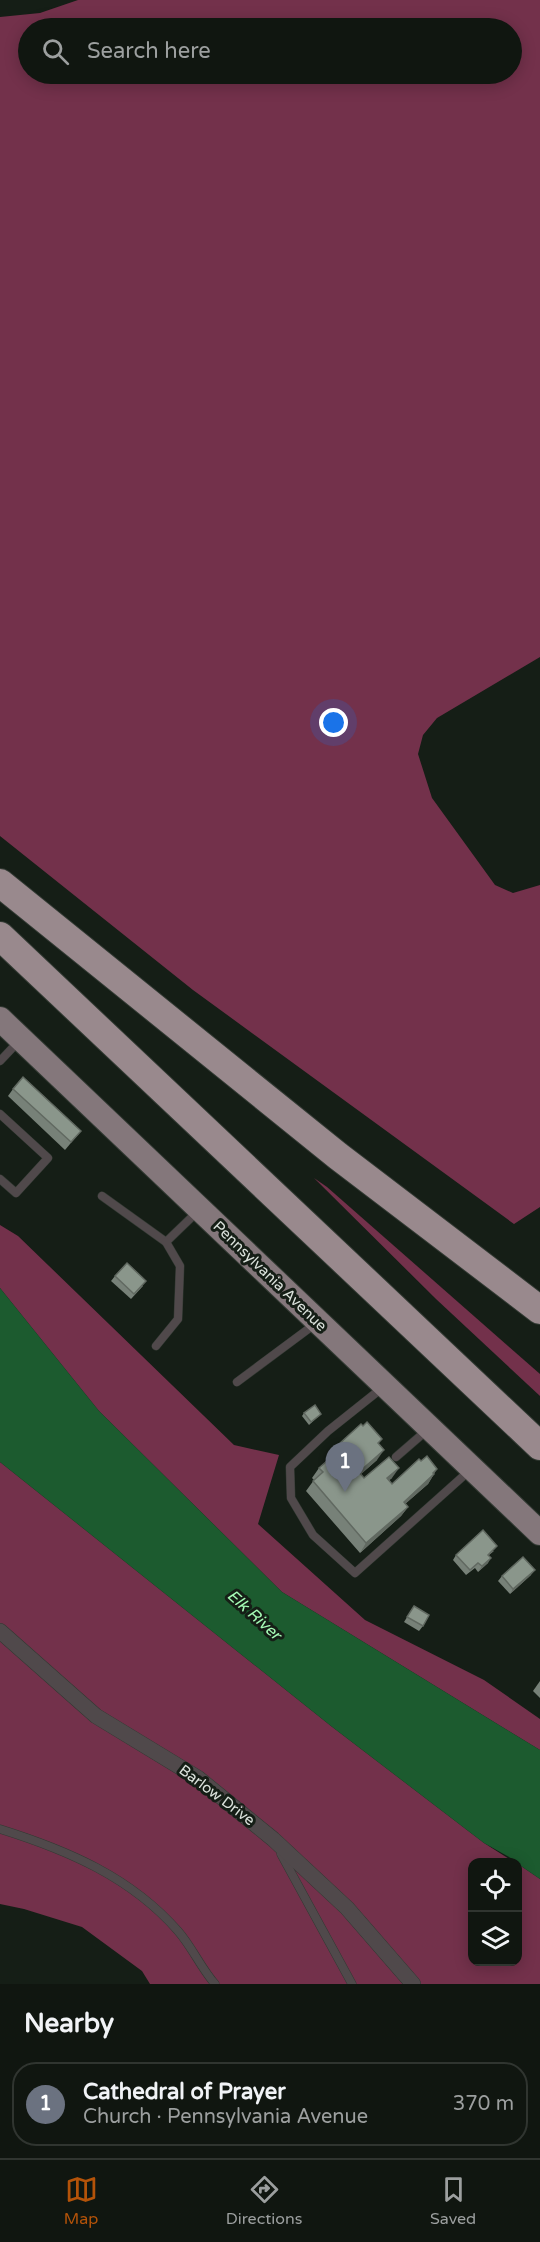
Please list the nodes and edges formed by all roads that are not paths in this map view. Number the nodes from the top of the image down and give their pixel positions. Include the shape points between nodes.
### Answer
1 (0, 883) edge
2 (0, 936) edge
3 (0, 1019) edge
4 (21, 1038) junction
5 (0, 1061) edge
6 (0, 1114) edge
7 (0, 1179) edge
8 (102, 1196) dead end
9 (200, 1209) junction
10 (166, 1242) junction
11 (539, 1309) edge
12 (318, 1321) junction
13 (156, 1346) dead end
14 (237, 1382) dead end
15 (385, 1385) junction
16 (430, 1428) junction
17 (540, 1446) edge
18 (396, 1457) dead end
19 (472, 1468) junction
20 (540, 1533) edge
21 (0, 1631) edge
22 (0, 1829) edge
23 (273, 1839) junction
24 (215, 1984) edge
25 (352, 1984) edge
26 (413, 1984) edge

1 - 11 highway via 329,1149
2 - 17 highway
3 - 4 main road, Pennsylvania Avenue
4 - 5 lane
4 - 9 main road, Pennsylvania Avenue
6 - 7 lane via 48,1158 16,1193
8 - 10 lane
9 - 10 lane
9 - 12 main road, Pennsylvania Avenue
10 - 13 lane via 180,1266 178,1319
12 - 14 lane
12 - 15 main road, Pennsylvania Avenue
15 - 16 main road, Pennsylvania Avenue
15 - 19 lane via 290,1467 291,1498 313,1535 340,1561 355,1573
16 - 18 lane
16 - 19 main road, Pennsylvania Avenue
19 - 20 main road, Pennsylvania Avenue
21 - 23 street, Barlow Drive via 96,1716 198,1778
22 - 24 lane via 90,1863 148,1900 179,1933
23 - 25 lane
23 - 26 street, Barlow Drive via 347,1908

